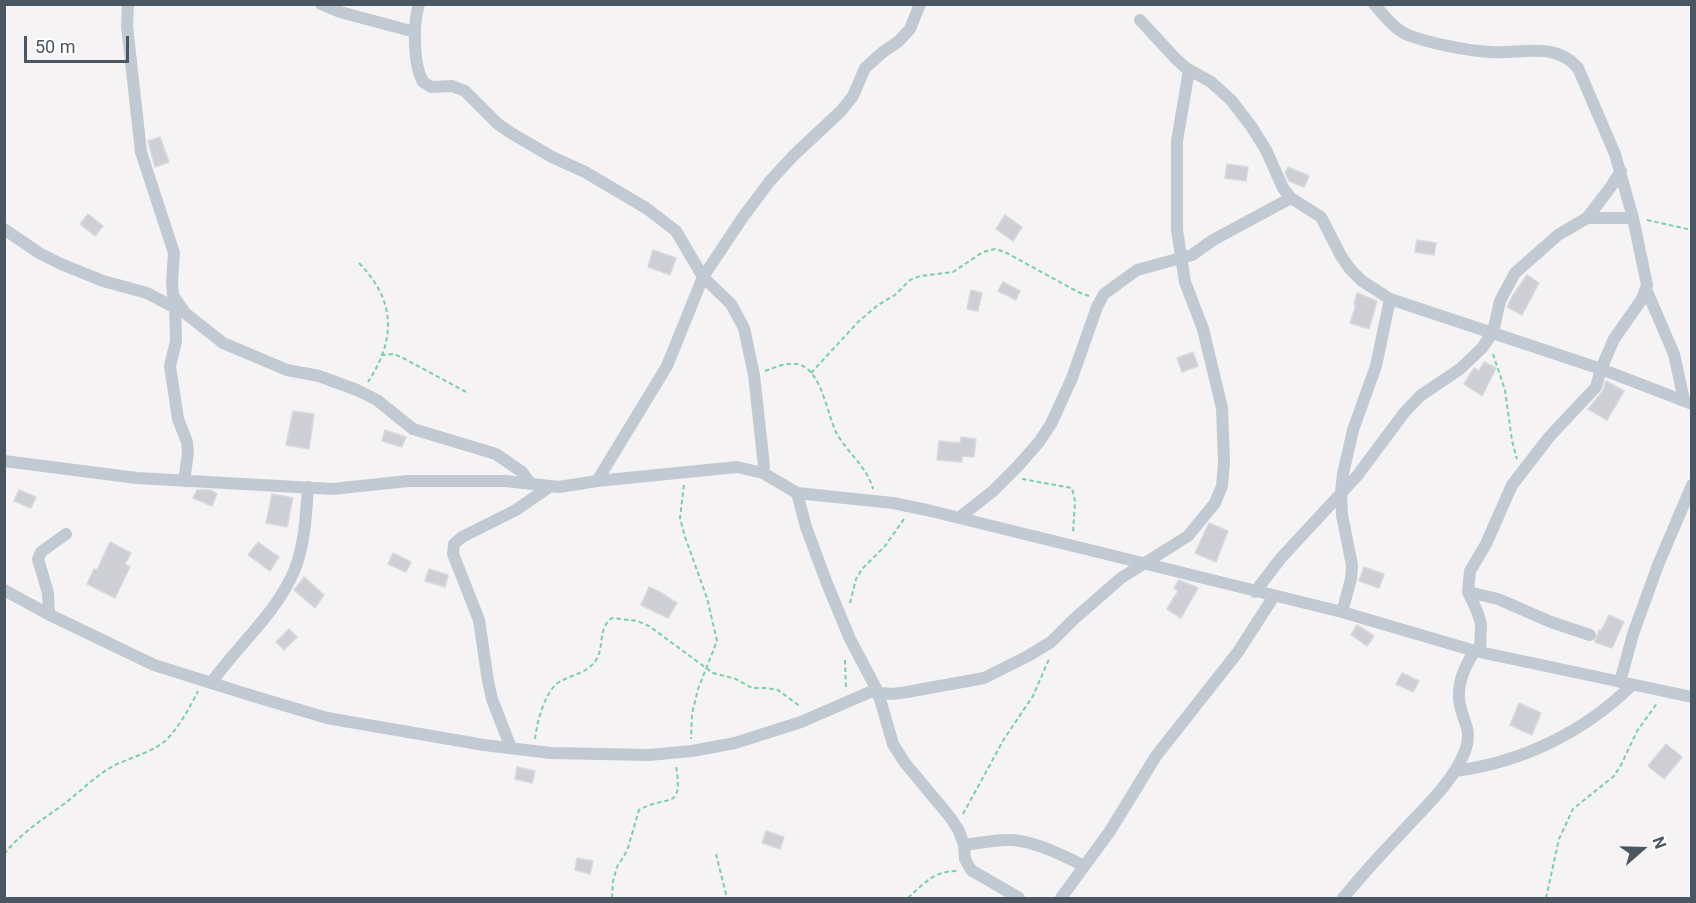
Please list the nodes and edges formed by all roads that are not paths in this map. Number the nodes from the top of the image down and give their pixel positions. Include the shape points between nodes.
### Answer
1 (128, 4) edge
2 (321, 4) edge
3 (419, 4) edge
4 (920, 4) edge
5 (1374, 4) edge
6 (1140, 20) dead end
7 (415, 33) junction
8 (1189, 70) junction
9 (1621, 171) junction
10 (1291, 198) junction
11 (1587, 218) junction
12 (1633, 218) junction
13 (4, 230) edge
14 (1180, 259) junction
15 (703, 277) junction
16 (1646, 289) junction
17 (1390, 299) junction
18 (178, 307) junction
19 (1491, 336) junction
20 (1601, 369) junction
21 (1688, 402) edge
22 (4, 461) edge
23 (763, 473) junction
24 (184, 481) junction
25 (597, 481) junction
26 (531, 484) junction
27 (1692, 485) edge
28 (308, 487) junction
29 (549, 487) junction
30 (1341, 492) junction
31 (797, 493) junction
32 (960, 517) junction
33 (66, 534) dead end
34 (1142, 564) junction
35 (4, 590) edge
36 (1255, 592) junction
37 (1468, 592) junction
38 (1274, 596) junction
39 (1342, 612) junction
40 (48, 614) junction
41 (1590, 635) dead end
42 (1477, 652) junction
43 (207, 682) junction
44 (1626, 683) junction
45 (878, 692) junction
46 (1692, 697) edge
47 (511, 748) junction
48 (1455, 771) junction
49 (964, 845) junction
50 (1084, 866) junction
51 (1019, 898) edge
52 (1061, 898) edge
53 (1343, 898) edge

1 - 18 street via 127,34 141,152 174,253 172,282
2 - 7 street
3 - 7 street
4 - 15 street via 910,28 866,68 841,111 770,181
5 - 9 street via 1391,23 1413,36 1484,51 1555,52 1571,60 1604,125
6 - 8 street
7 - 15 street via 423,82 431,87 452,86 465,91 511,133 660,217 682,239
8 - 10 street via 1211,82 1231,100 1266,150
8 - 14 street via 1177,141
9 - 11 street
9 - 12 street
10 - 14 street
10 - 17 street via 1321,217 1350,269
11 - 12 street
11 - 19 street via 1558,235 1515,273 1500,300
12 - 16 street
13 - 18 street via 71,269
14 - 32 street via 1137,270 1100,300 1060,408 1039,442 1008,476
14 - 34 street via 1222,408 1222,486 1215,502 1188,536
15 - 23 street via 731,304 747,340
15 - 25 street via 667,366
16 - 20 street via 1614,339
16 - 21 street via 1674,354
17 - 19 street
17 - 30 street via 1376,366 1346,457
18 - 24 street via 170,366 178,419 188,442
18 - 26 street via 223,343 287,370 319,376 362,392 413,429 503,458
19 - 20 street
19 - 30 street via 1460,369 1404,412
20 - 21 street
20 - 37 street via 1593,392 1550,436 1512,485 1470,571
22 - 24 street
23 - 25 street via 737,467
23 - 31 street
24 - 28 street
25 - 29 street
26 - 28 street via 505,480 408,481 333,489
26 - 29 street
27 - 44 street via 1633,634
28 - 43 street via 295,568 261,622
29 - 47 street via 453,544 453,554 479,620 492,699
30 - 36 street
30 - 39 street via 1352,565
31 - 32 street via 876,501
31 - 45 street via 826,581
32 - 34 street
33 - 40 street via 41,552 38,559 48,593
34 - 36 street
34 - 45 street via 1121,578 1051,642 992,675 907,692
35 - 40 street
36 - 38 street
37 - 41 street via 1498,599
37 - 42 street via 1481,624
38 - 39 street
38 - 50 street via 1238,652 1156,756
39 - 42 street
40 - 43 street via 154,665
42 - 44 street
42 - 48 street via 1468,661 1460,687 1459,699 1469,739
43 - 47 street via 327,718
44 - 46 street
44 - 48 street via 1614,702 1590,721 1548,744 1480,768
45 - 47 street via 860,695 801,722 735,743 692,751 602,755
45 - 49 street via 893,744 956,827
48 - 53 street
49 - 50 street via 1024,842
49 - 51 street via 964,859 971,870
50 - 52 street

